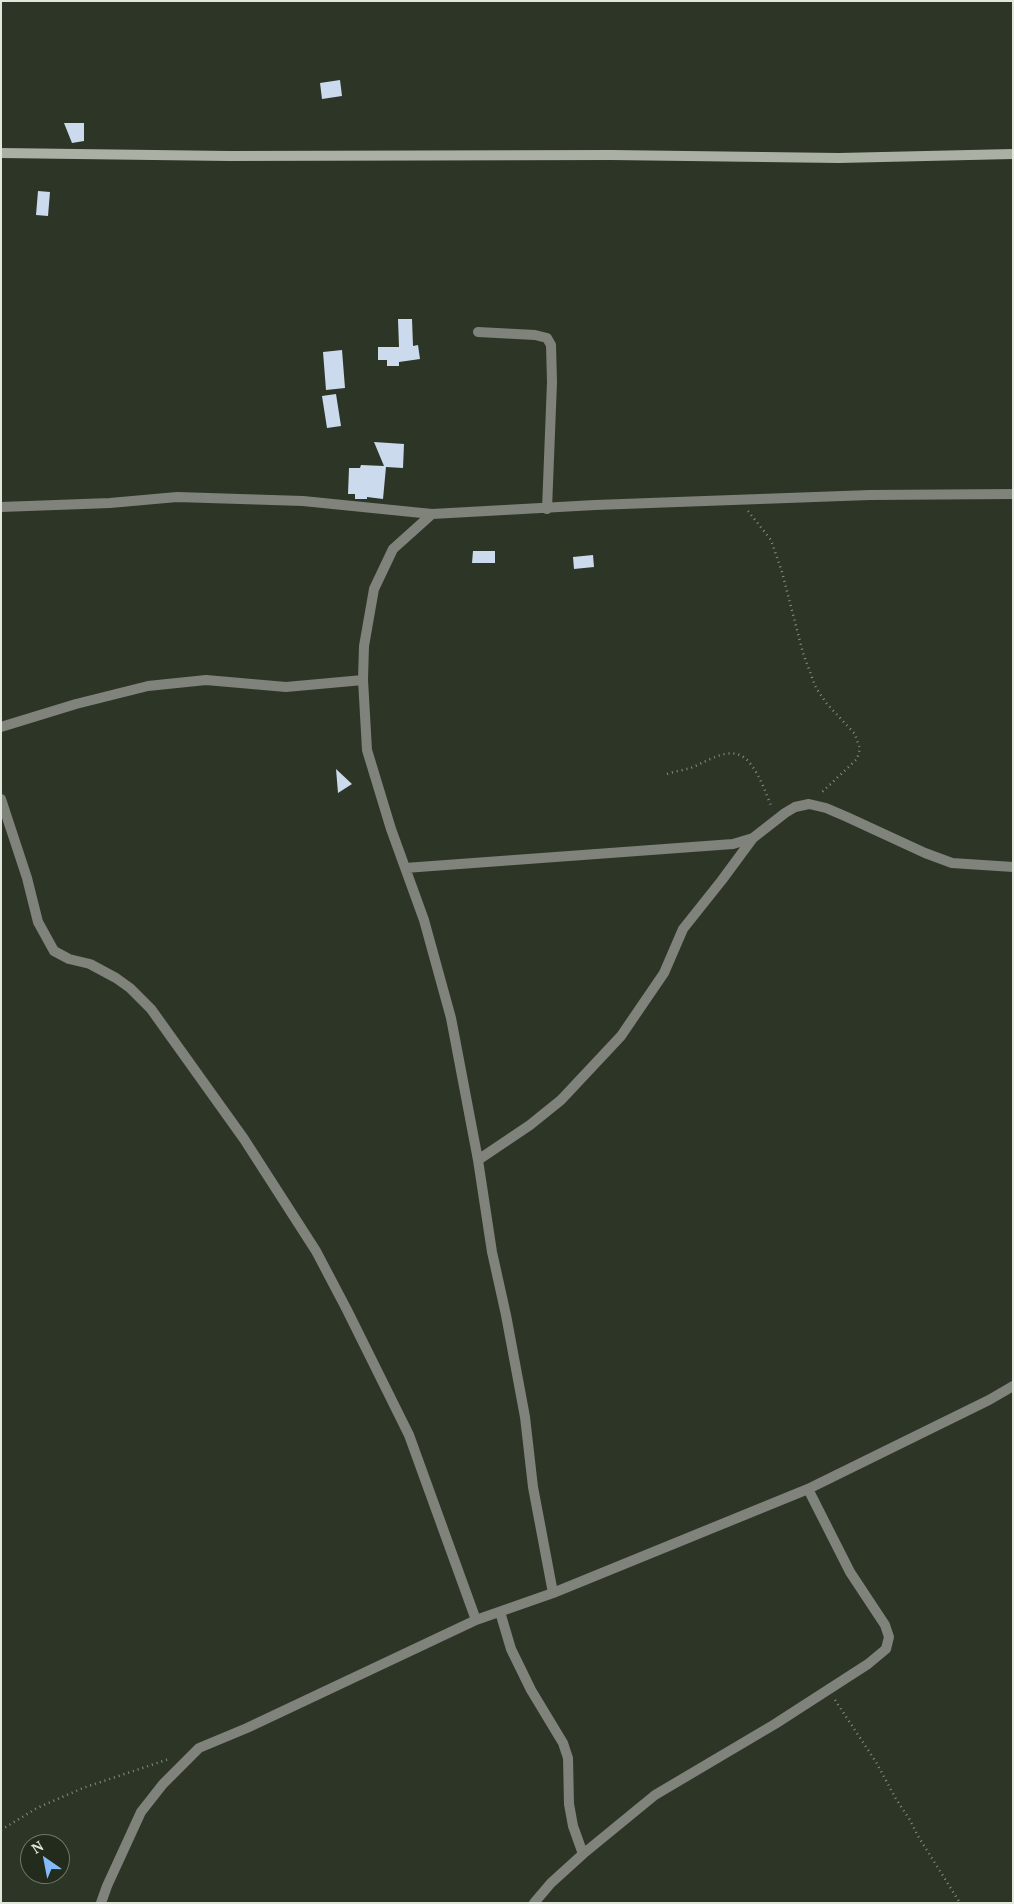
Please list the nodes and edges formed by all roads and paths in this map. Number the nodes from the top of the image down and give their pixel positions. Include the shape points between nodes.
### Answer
1 (1, 153) edge
2 (1013, 154) edge
3 (478, 332) dead end
4 (1013, 494) edge
5 (738, 501) junction
6 (1, 507) edge
7 (547, 509) junction
8 (432, 514) junction
9 (363, 680) junction
10 (1, 727) edge
11 (667, 774) dead end
12 (1, 799) edge
13 (809, 804) junction
14 (777, 818) junction
15 (753, 838) junction
16 (1013, 867) edge
17 (405, 868) junction
18 (478, 1160) junction
19 (1013, 1386) edge
20 (808, 1489) junction
21 (552, 1594) junction
22 (500, 1612) junction
23 (476, 1620) junction
24 (828, 1689) junction
25 (172, 1758) dead end
26 (1, 1830) edge
27 (583, 1854) junction
28 (101, 1903) edge
29 (534, 1903) edge
30 (960, 1903) edge

1 - 2 street via 839,158
3 - 7 street via 535,335 547,338 551,345
4 - 5 street via 870,495
5 - 7 street
5 - 13 path via 771,540 816,688 855,734 860,749 857,759
6 - 8 street via 186,497 303,501
7 - 8 street
8 - 9 street via 393,550 374,590 364,646
9 - 10 street via 286,687 206,680 148,686
9 - 17 street via 367,750 390,830
11 - 14 path via 692,768 718,755 731,752 742,755 753,767
12 - 23 street via 38,922 54,951 116,978 151,1009 244,1139 316,1251 409,1435
13 - 14 street
13 - 16 street via 826,808 952,863
14 - 15 street
15 - 17 street via 733,844
15 - 18 street via 683,929 664,973 621,1036 561,1100
17 - 18 street via 424,920 451,1018
18 - 21 street via 492,1252 525,1417 533,1487
19 - 20 street
20 - 21 street
20 - 24 street via 850,1572 889,1636 886,1649
21 - 22 street
22 - 23 street
22 - 27 street via 511,1649 531,1690 563,1742 568,1758 569,1804
23 - 28 street via 199,1748 163,1784 141,1812
24 - 27 street via 655,1795
24 - 30 path via 876,1762
25 - 26 path via 83,1788 37,1808
27 - 29 street

